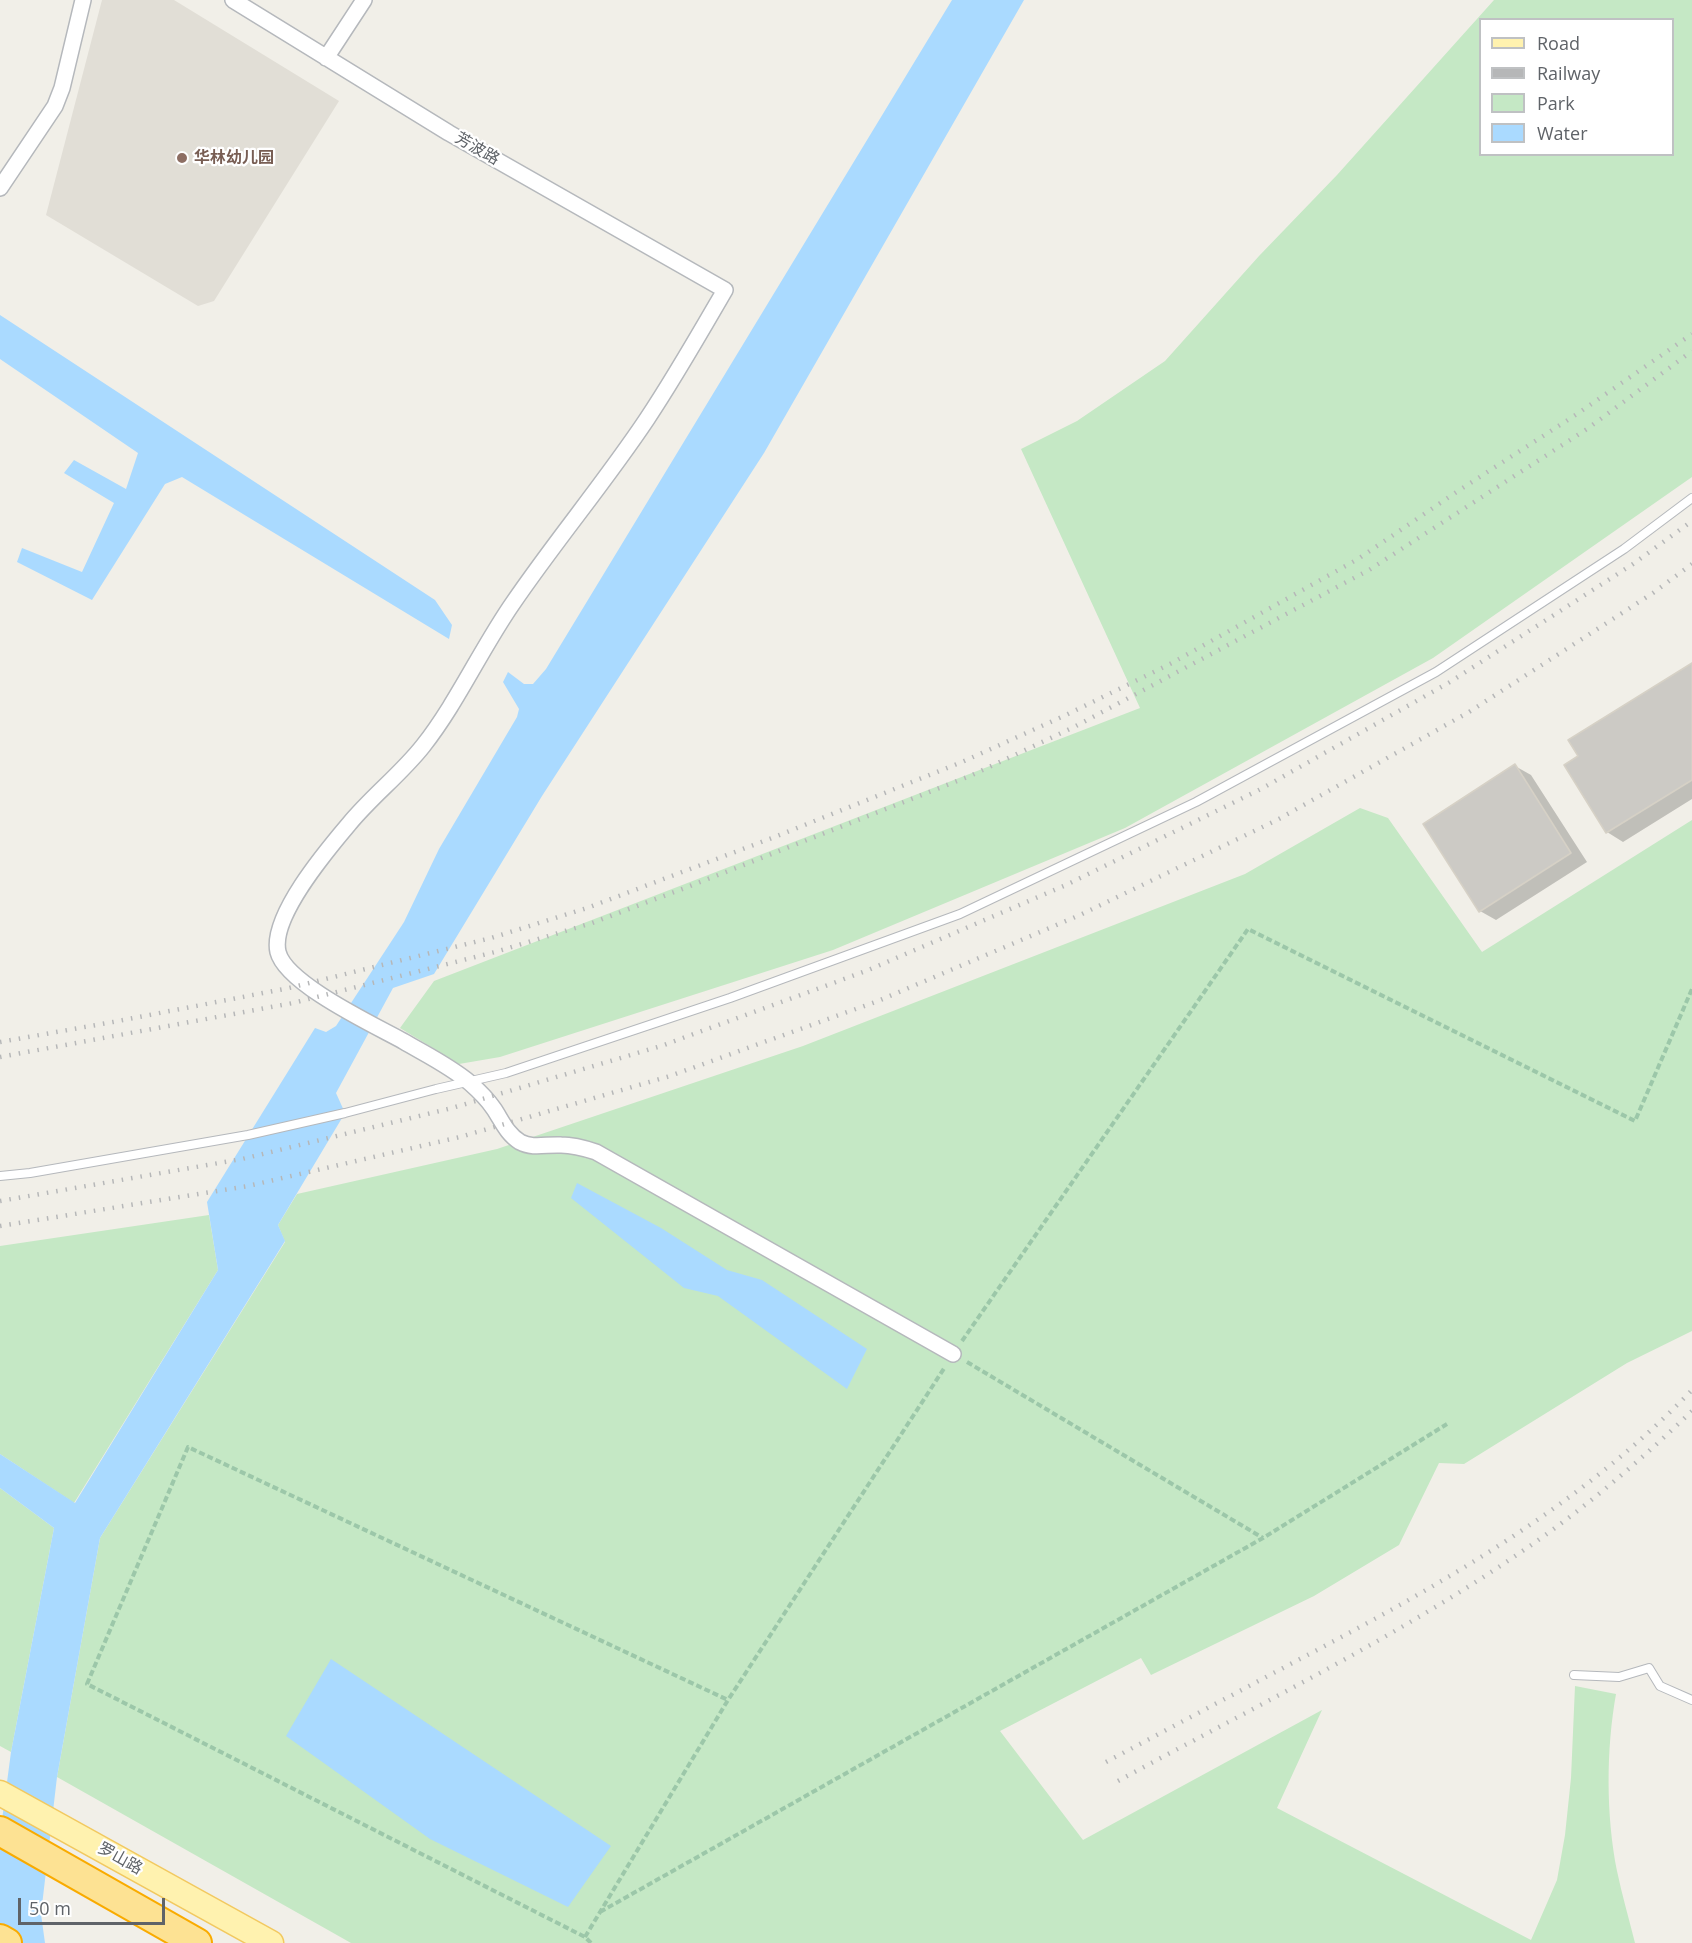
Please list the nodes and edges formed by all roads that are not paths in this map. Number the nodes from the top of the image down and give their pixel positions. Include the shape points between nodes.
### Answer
1 (83, 0) edge
2 (233, 0) edge
3 (364, 0) edge
4 (327, 58) junction
5 (0, 188) edge
6 (1692, 498) edge
7 (470, 1082) junction
8 (0, 1176) edge
9 (953, 1354) road end
10 (1574, 1675) dead end
11 (1692, 1700) edge
12 (0, 1793) edge
13 (0, 1831) edge
14 (0, 1939) edge
15 (7, 1943) edge
16 (197, 1943) edge
17 (271, 1943) edge

1 - 5 street via 55,106
2 - 4 street, 芳波路
3 - 4 street
4 - 7 street, 芳波路 via 449,133 725,290 647,419 513,603 439,724 340,834 287,910 279,929 279,954 300,980
6 - 7 lane via 1624,549 1436,672 1197,802 960,914 730,998
7 - 8 lane via 248,1135
7 - 9 street via 492,1106 510,1135 523,1144 580,1146 596,1152
10 - 11 lane via 1619,1677 1649,1668 1660,1686
12 - 17 main road, 罗山路
13 - 16 highway
14 - 15 highway

